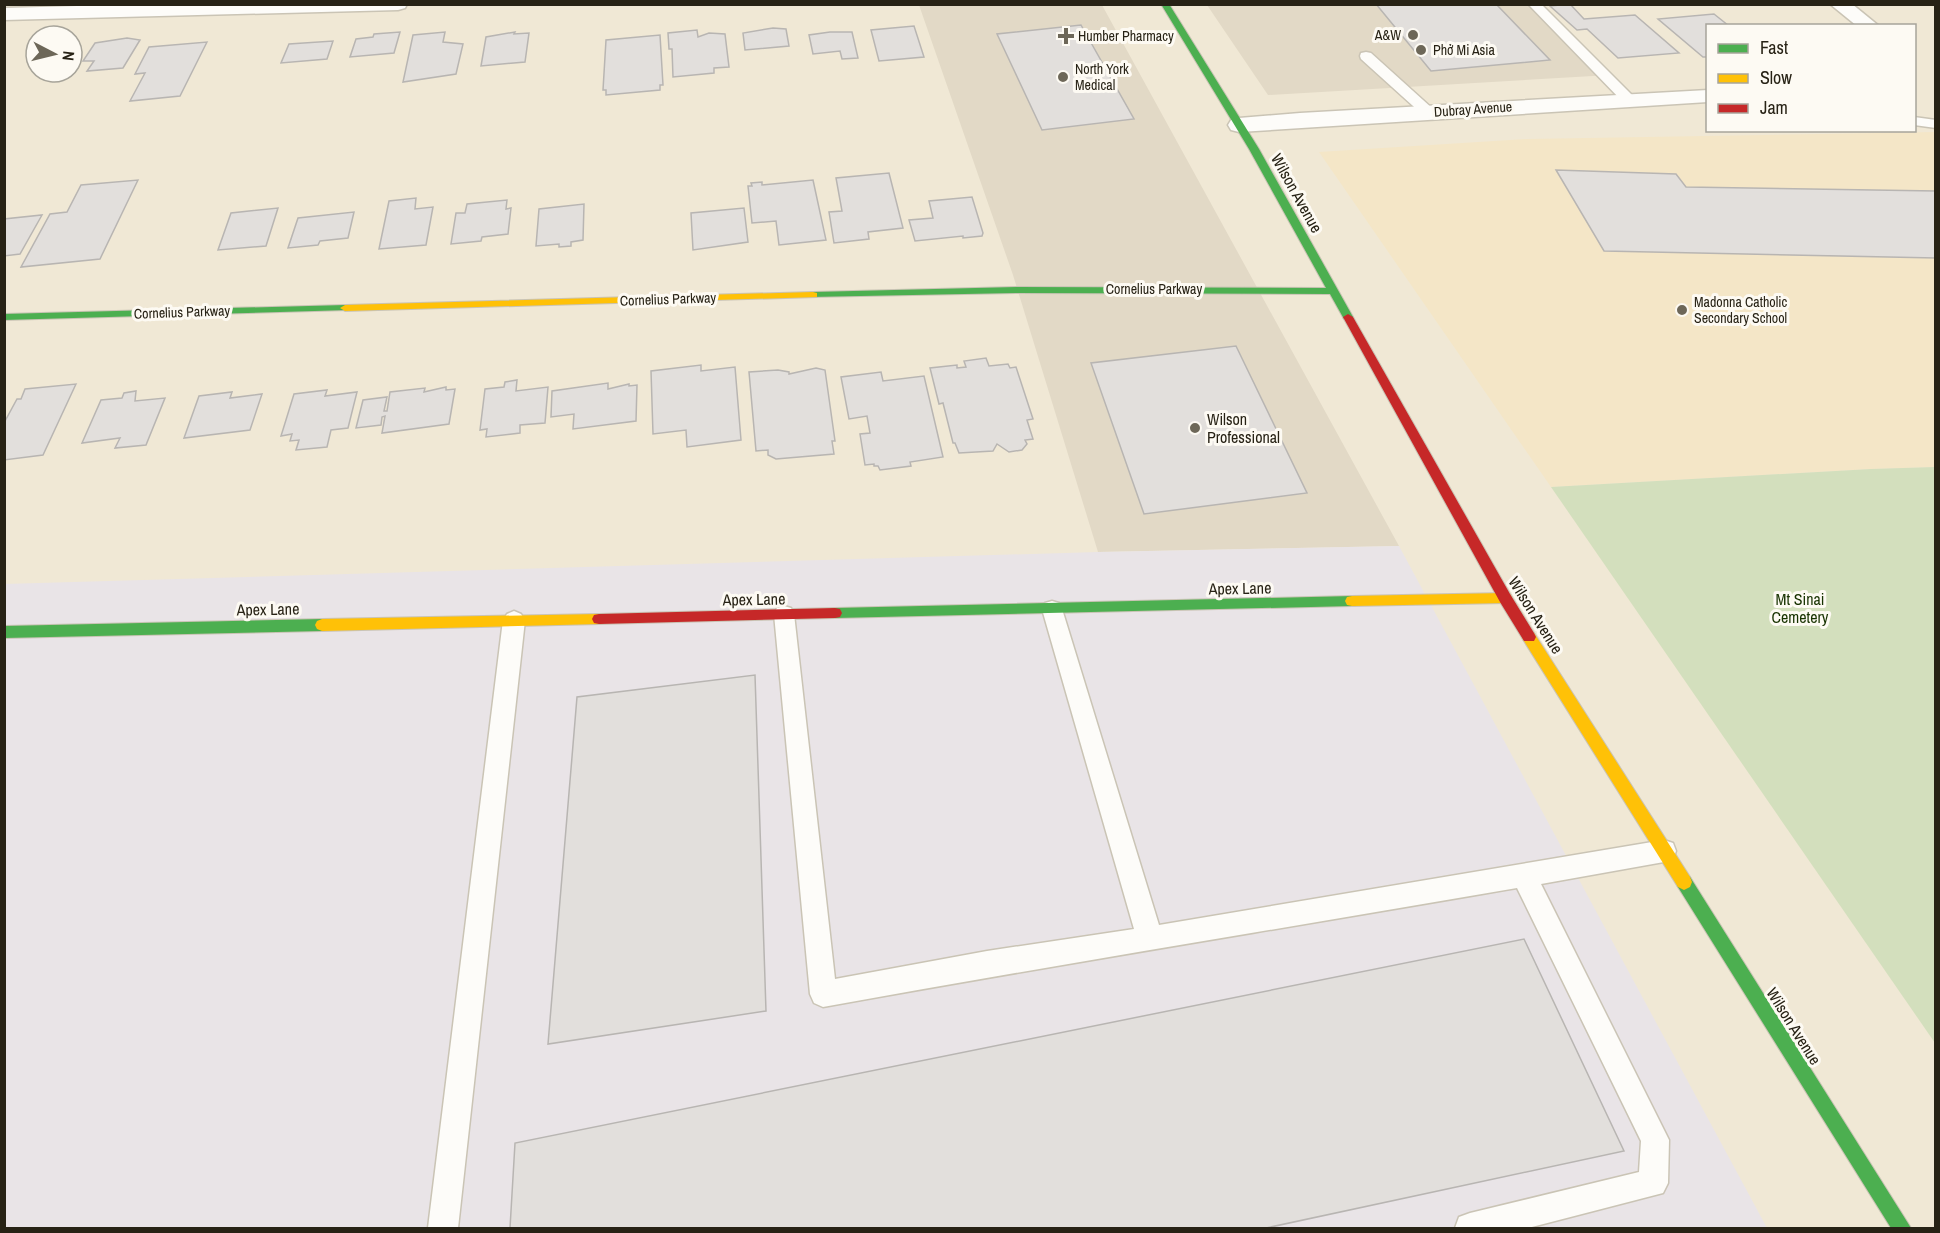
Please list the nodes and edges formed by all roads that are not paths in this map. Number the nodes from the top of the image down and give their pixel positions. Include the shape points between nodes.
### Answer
1 (398, 4) edge
2 (1165, 4) edge
3 (1534, 4) edge
4 (1839, 4) edge
5 (4, 14) edge
6 (1867, 24) edge
7 (1366, 56) dead end
8 (1706, 96) edge
9 (1628, 99) junction
10 (1428, 112) junction
11 (1916, 121) edge
12 (1935, 124) edge
13 (1239, 125) junction
14 (1332, 291) junction
15 (4, 317) edge
16 (1505, 598) junction
17 (1052, 609) junction
18 (784, 614) junction
19 (514, 620) junction
20 (4, 632) edge
21 (1664, 851) junction
22 (1524, 875) junction
23 (1150, 939) junction
24 (443, 1228) edge
25 (1470, 1228) edge
26 (1902, 1228) edge

1 - 5 street
2 - 13 street, Wilson Avenue
3 - 9 lane
4 - 6 street
7 - 10 lane
8 - 9 street, Dubray Avenue
9 - 10 street, Dubray Avenue
10 - 13 street, Dubray Avenue
11 - 12 lane
13 - 14 street, Wilson Avenue
14 - 15 street, Cornelius Parkway via 1016,290
14 - 16 street, Wilson Avenue
16 - 17 street, Apex Lane
16 - 21 street, Wilson Avenue
17 - 18 street, Apex Lane
17 - 23 lane
18 - 19 street, Apex Lane
18 - 23 lane via 823,994
19 - 20 street, Apex Lane
19 - 24 lane
21 - 22 lane
21 - 26 street, Wilson Avenue
22 - 23 lane
22 - 25 lane via 1655,1140 1653,1183

